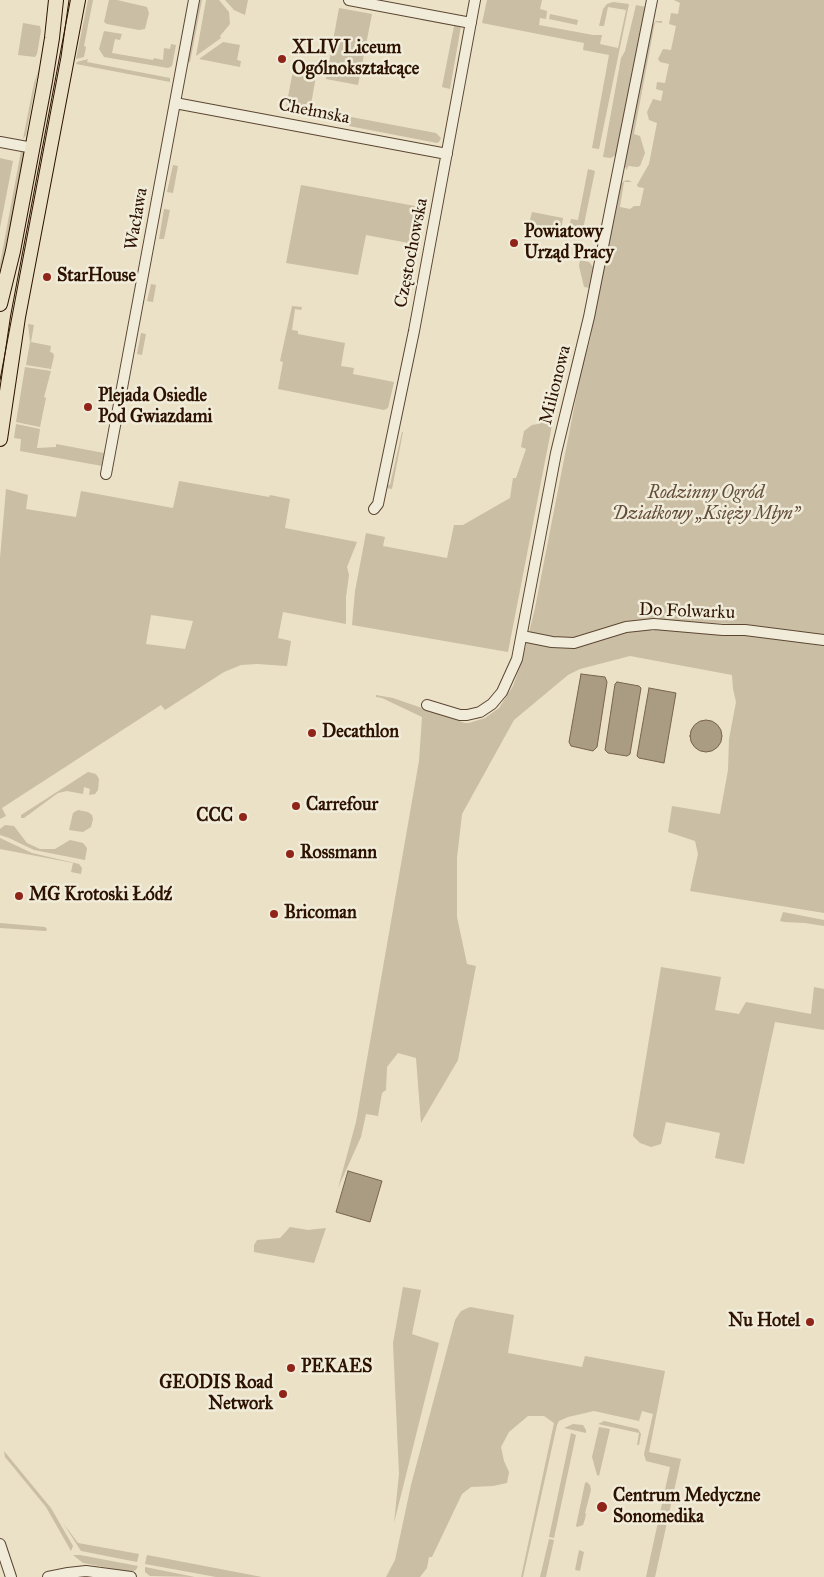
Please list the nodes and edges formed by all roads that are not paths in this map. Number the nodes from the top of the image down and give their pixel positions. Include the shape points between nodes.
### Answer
1 (56, 0) edge
2 (78, 0) edge
3 (194, 0) edge
4 (349, 0) edge
5 (475, 0) edge
6 (652, 0) edge
7 (471, 23) junction
8 (175, 103) junction
9 (0, 142) edge
10 (32, 148) junction
11 (447, 154) junction
12 (0, 304) edge
13 (0, 438) edge
14 (106, 474) dead end
15 (374, 509) dead end
16 (522, 636) junction
17 (824, 640) edge
18 (427, 705) dead end
19 (0, 1544) edge
20 (11, 1577) edge
21 (48, 1577) edge
22 (131, 1577) edge

1 - 10 main road via 50,57
2 - 13 main road via 17,325
3 - 8 street, Wacława
4 - 7 street
5 - 7 street, Częstochowska
6 - 16 street, Milionowa via 589,317 556,453
7 - 11 street, Częstochowska
8 - 11 street, Chełmska
8 - 14 street, Wacława
9 - 10 street
10 - 12 main road
11 - 15 street, Częstochowska via 395,425 378,504
16 - 17 street, Do Folwarku via 574,643 626,627 654,624 745,630
16 - 18 street, Milionowa via 510,676 502,692 487,709 464,715
19 - 20 street
21 - 22 street via 86,1571

